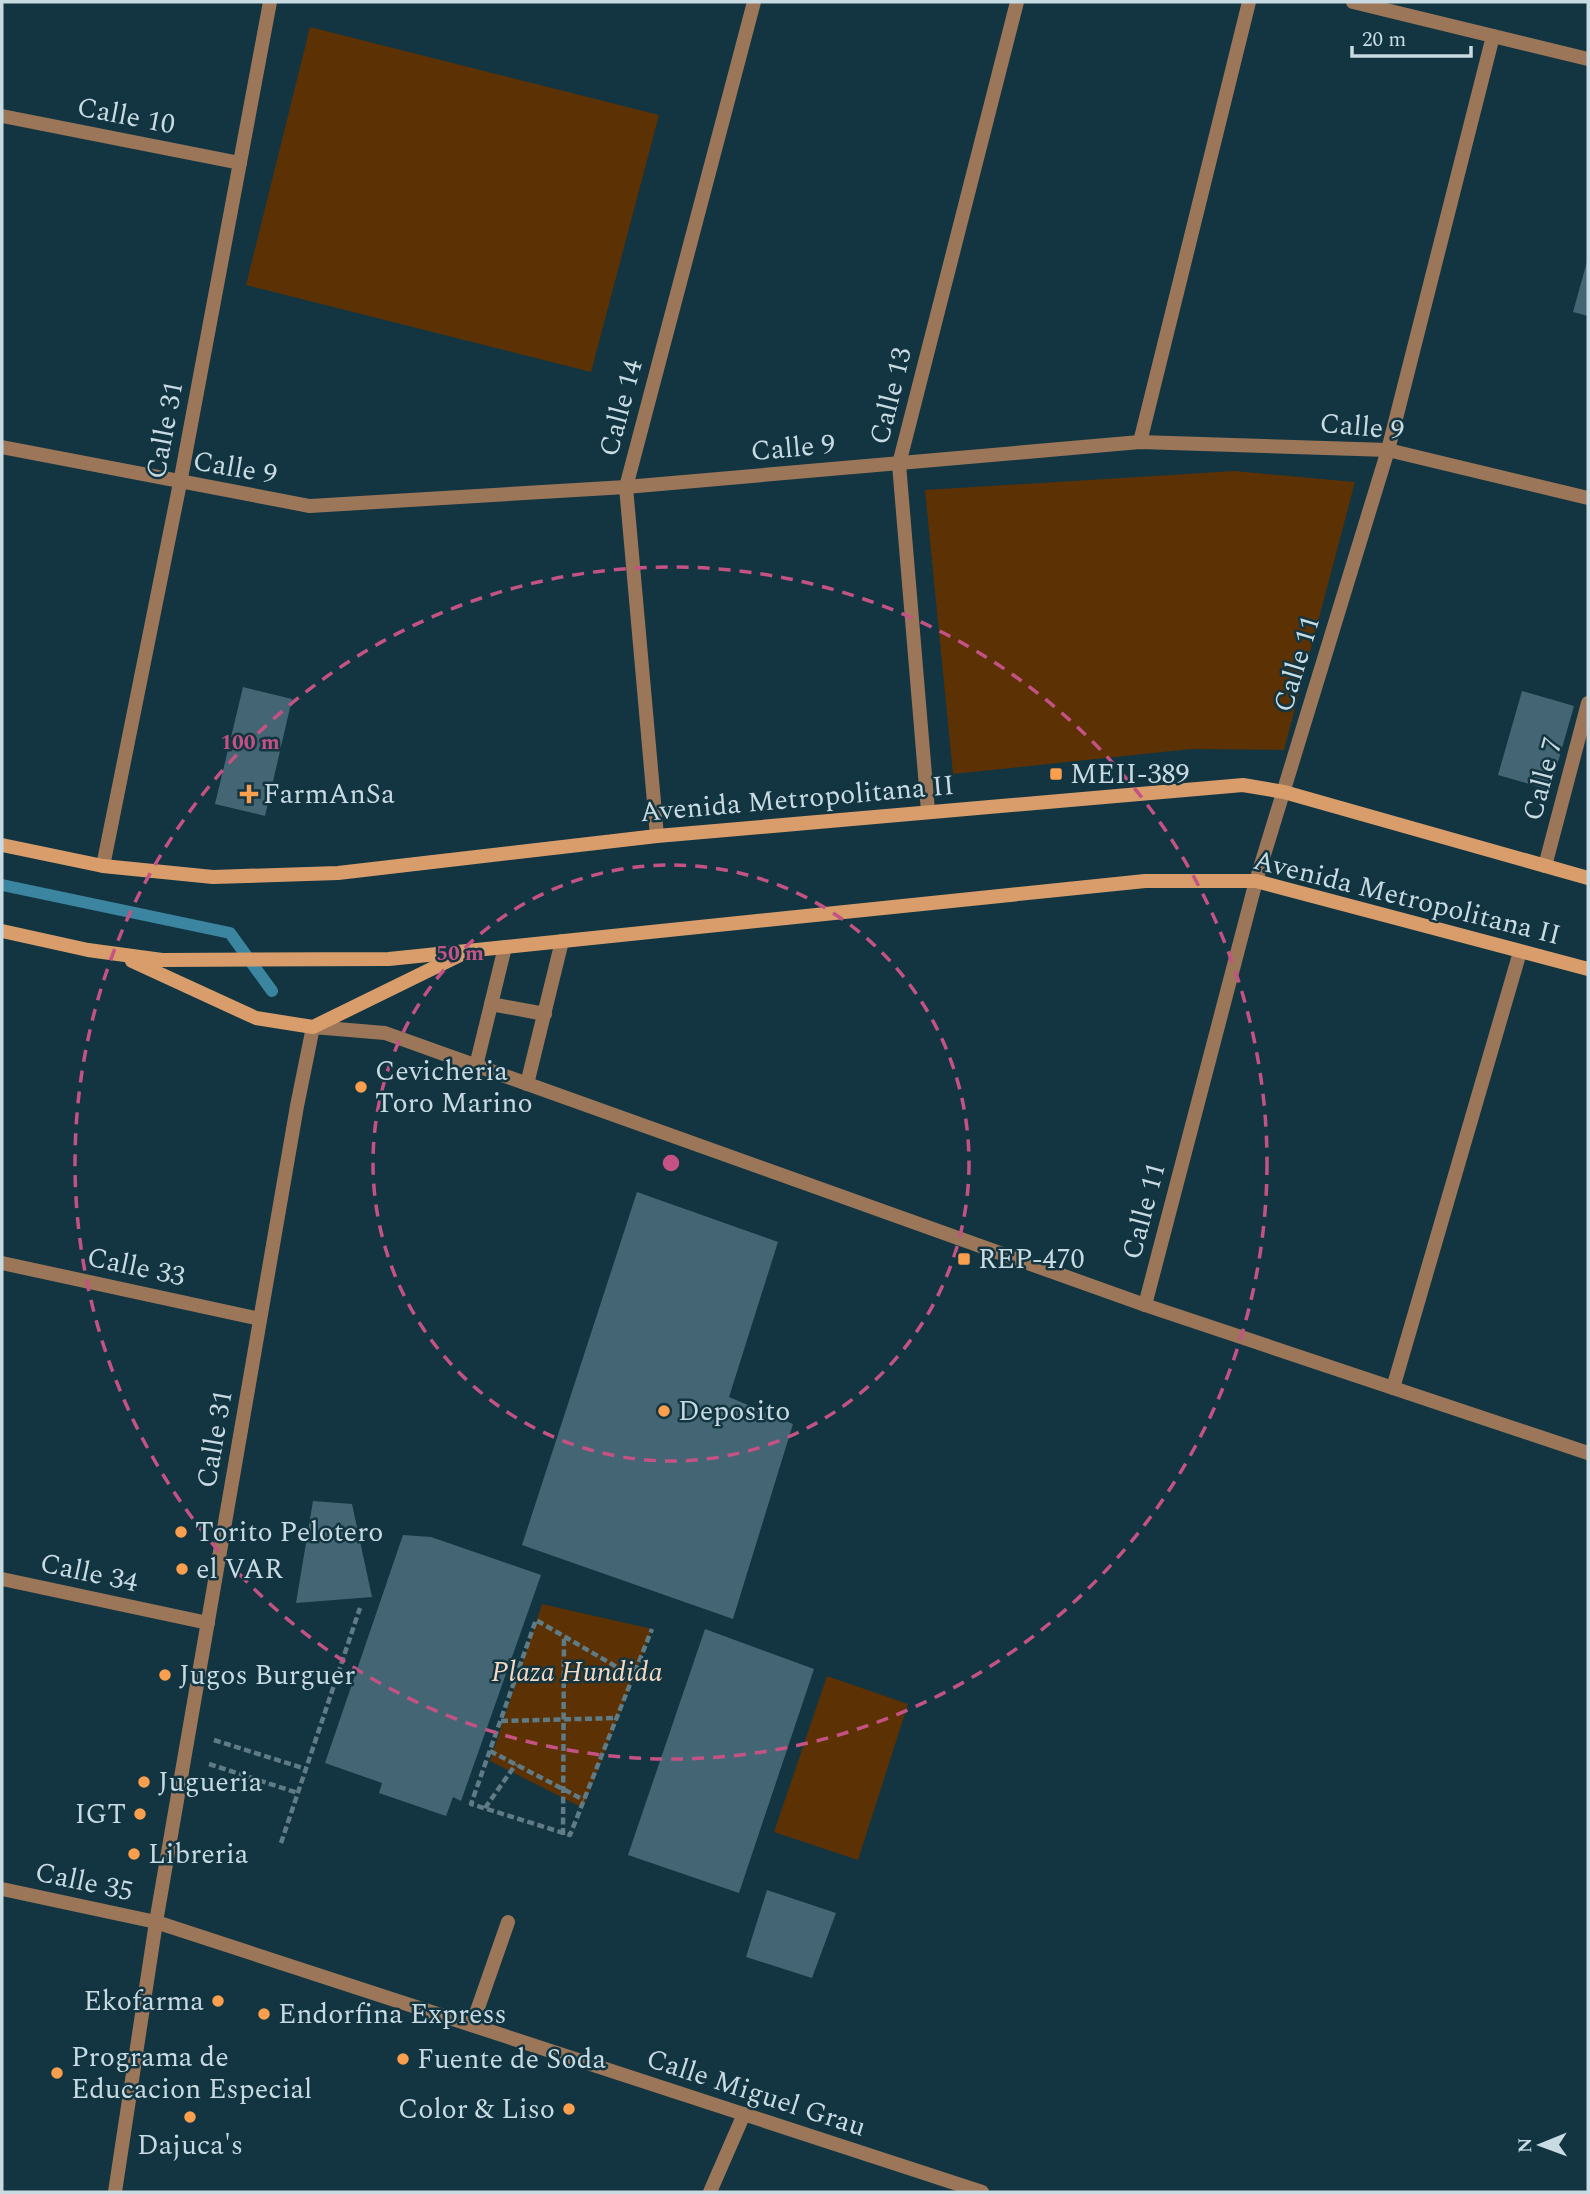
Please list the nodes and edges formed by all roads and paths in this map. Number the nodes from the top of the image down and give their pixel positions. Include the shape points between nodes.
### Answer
1 (270, 2) edge
2 (754, 2) edge
3 (1017, 2) edge
4 (1249, 2) edge
5 (1353, 2) edge
6 (1493, 36) junction
7 (1588, 59) edge
8 (2, 116) edge
9 (240, 163) junction
10 (1140, 442) junction
11 (2, 447) edge
12 (1388, 450) junction
13 (899, 464) junction
14 (180, 483) junction
15 (626, 487) junction
16 (1588, 498) edge
17 (1588, 704) edge
18 (1284, 792) junction
19 (928, 811) junction
20 (657, 836) junction
21 (2, 845) edge
22 (103, 866) junction
23 (1545, 866) junction
24 (1588, 878) edge
25 (1255, 881) junction
26 (2, 931) edge
27 (562, 941) junction
28 (505, 947) junction
29 (471, 950) junction
30 (1520, 951) junction
31 (117, 954) junction
32 (1588, 969) edge
33 (491, 1004) junction
34 (545, 1014) junction
35 (313, 1027) junction
36 (476, 1066) junction
37 (527, 1084) junction
38 (2, 1263) edge
39 (1145, 1305) junction
40 (260, 1319) junction
41 (1393, 1388) junction
42 (1588, 1453) edge
43 (2, 1580) edge
44 (360, 1608) dead end
45 (208, 1623) junction
46 (652, 1629) dead end
47 (564, 1636) junction
48 (634, 1677) junction
49 (617, 1717) junction
50 (562, 1720) junction
51 (501, 1721) junction
52 (189, 1732) junction
53 (489, 1751) junction
54 (185, 1756) junction
55 (516, 1764) junction
56 (306, 1769) junction
57 (561, 1787) junction
58 (298, 1793) junction
59 (584, 1800) junction
60 (485, 1808) junction
61 (563, 1835) junction
62 (281, 1843) dead end
63 (2, 1889) edge
64 (156, 1922) junction
65 (508, 1922) dead end
66 (472, 2025) junction
67 (744, 2114) junction
68 (115, 2192) edge
69 (710, 2192) edge
70 (982, 2192) edge

1 - 9 street, Calle 31
2 - 15 street, Calle 14
3 - 13 street, Calle 13
4 - 10 street
5 - 6 street
6 - 7 street
6 - 12 street, Calle 11
8 - 9 street, Calle 10
9 - 14 street, Calle 31
10 - 12 street, Calle 9
10 - 13 street, Calle 9
11 - 14 street, Calle 9
12 - 16 street, Calle 9
12 - 18 street, Calle 11
13 - 15 street, Calle 9
13 - 19 street, Calle 13
14 - 15 street, Calle 9 via 310,506
14 - 22 street, Calle 31
15 - 20 street, Calle 14
17 - 23 street, Calle 7
18 - 19 main road, Avenida Metropolitana II via 1243,785
18 - 23 main road, Avenida Metropolitana II
18 - 25 street, Calle 11
19 - 20 main road, Avenida Metropolitana II
20 - 22 main road, Avenida Metropolitana II via 338,873 213,877
21 - 22 main road, Avenida Metropolitana II
23 - 24 main road, Avenida Metropolitana II
25 - 27 main road, Avenida Metropolitana II via 1145,881
25 - 30 main road, Avenida Metropolitana II
25 - 39 street, Calle 11
26 - 31 main road, Avenida Metropolitana II
27 - 28 main road, Avenida Metropolitana II
27 - 34 street
28 - 29 main road, Avenida Metropolitana II
28 - 33 street
29 - 31 main road, Avenida Metropolitana II via 342,960 162,960
29 - 35 main road
30 - 32 main road, Avenida Metropolitana II
30 - 41 street
31 - 35 main road via 256,1018
33 - 34 street
33 - 36 street
34 - 37 street
35 - 36 street via 385,1033
35 - 40 street, Calle 31
36 - 37 street
37 - 39 street
38 - 40 street, Calle 33
39 - 41 street
40 - 45 street, Calle 31
41 - 42 street
43 - 45 street, Calle 34
44 - 56 path
45 - 52 street, Calle 31
46 - 48 path
47 - 48 path
47 - 50 path
47 - 51 path via 536,1620
48 - 49 path
49 - 50 path
49 - 59 path
50 - 51 path
50 - 57 path
51 - 53 path
52 - 54 street, Calle 31
52 - 56 path
53 - 55 path
53 - 60 path via 471,1804
54 - 58 path
54 - 64 street, Calle 31
55 - 57 path
55 - 60 path
56 - 58 path
57 - 59 path
57 - 61 path
58 - 62 path
59 - 61 path via 569,1835
60 - 61 path
63 - 64 street, Calle 35
64 - 66 street, Calle Miguel Grau
64 - 68 street, Calle 31
65 - 66 street
66 - 67 street, Calle Miguel Grau
67 - 69 street
67 - 70 street, Calle Miguel Grau

